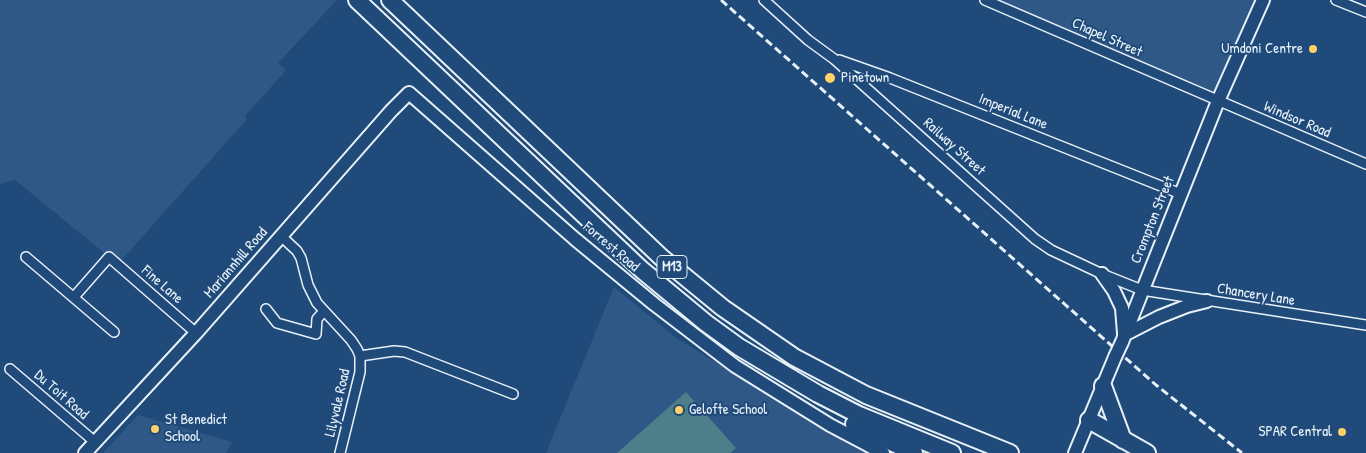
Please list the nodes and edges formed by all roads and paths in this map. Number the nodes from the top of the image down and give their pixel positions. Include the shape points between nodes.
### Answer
1 (357, 0) edge
2 (390, 0) edge
3 (764, 0) edge
4 (985, 0) edge
5 (1263, 0) edge
6 (1336, 0) edge
7 (1350, 2) edge
8 (1366, 12) edge
9 (834, 58) junction
10 (409, 93) joint
11 (1218, 101) junction
12 (391, 111) junction
13 (431, 112) junction
14 (1366, 164) edge
15 (1181, 194) junction
16 (281, 236) junction
17 (26, 257) dead end
18 (1102, 274) junction
19 (1142, 290) junction
20 (74, 297) junction
21 (1207, 301) junction
22 (266, 309) dead end
23 (324, 311) junction
24 (1366, 325) edge
25 (114, 332) dead end
26 (196, 333) junction
27 (1123, 338) junction
28 (739, 346) junction
29 (360, 356) junction
30 (10, 369) dead end
31 (1105, 381) junction
32 (513, 394) dead end
33 (1088, 420) junction
34 (1123, 440) junction
35 (95, 442) junction
36 (1077, 447) edge
37 (85, 453) edge
38 (340, 453) edge
39 (883, 453) edge
40 (914, 453) edge
41 (952, 453) edge
42 (1010, 453) edge
43 (1147, 453) edge

1 - 28 highway, M13 via 642,270
2 - 42 highway, M13 via 662,258 723,308 794,357 866,395
3 - 9 street, Railway Street via 808,40
4 - 11 street, Chapel Street
5 - 11 street, Crompton Street
6 - 7 street
7 - 8 street
9 - 15 street, Imperial Lane
9 - 18 street, Railway Street via 1035,239
10 - 12 street, Mariannhill Road
10 - 13 street, Forrest Road
11 - 14 street, Windsor Road
11 - 15 street, Crompton Street
12 - 13 street via 414,108
12 - 16 street, Mariannhill Road
13 - 39 street, Forrest Road via 575,239 735,366 830,425
15 - 19 street, Crompton Street
16 - 23 street, Lilyvale Road via 298,251 312,296
16 - 26 street, Mariannhill Road
17 - 20 street
18 - 19 street, Railway Street
18 - 27 street via 1122,308
19 - 21 street, Chancery Lane
19 - 27 street, Crompton Street
20 - 25 street
20 - 26 street, Fine Lane via 109,257
21 - 24 street, Chancery Lane
21 - 27 street via 1160,317
22 - 23 street via 277,323 316,334 317,319
23 - 29 street, Lilyvale Road via 351,340
26 - 35 street, Mariannhill Road
27 - 31 street, Crompton Street, bridge
28 - 40 highway via 762,368 827,410
28 - 41 highway, M13 via 784,375 859,415
29 - 32 street via 405,352
29 - 38 street, Lilyvale Road via 360,372
30 - 35 street, Du Toit Road
31 - 33 street, Crompton Street
31 - 34 highway
33 - 34 highway
33 - 36 street, Crompton Street
34 - 43 highway
35 - 37 street, Mariannhill Road

